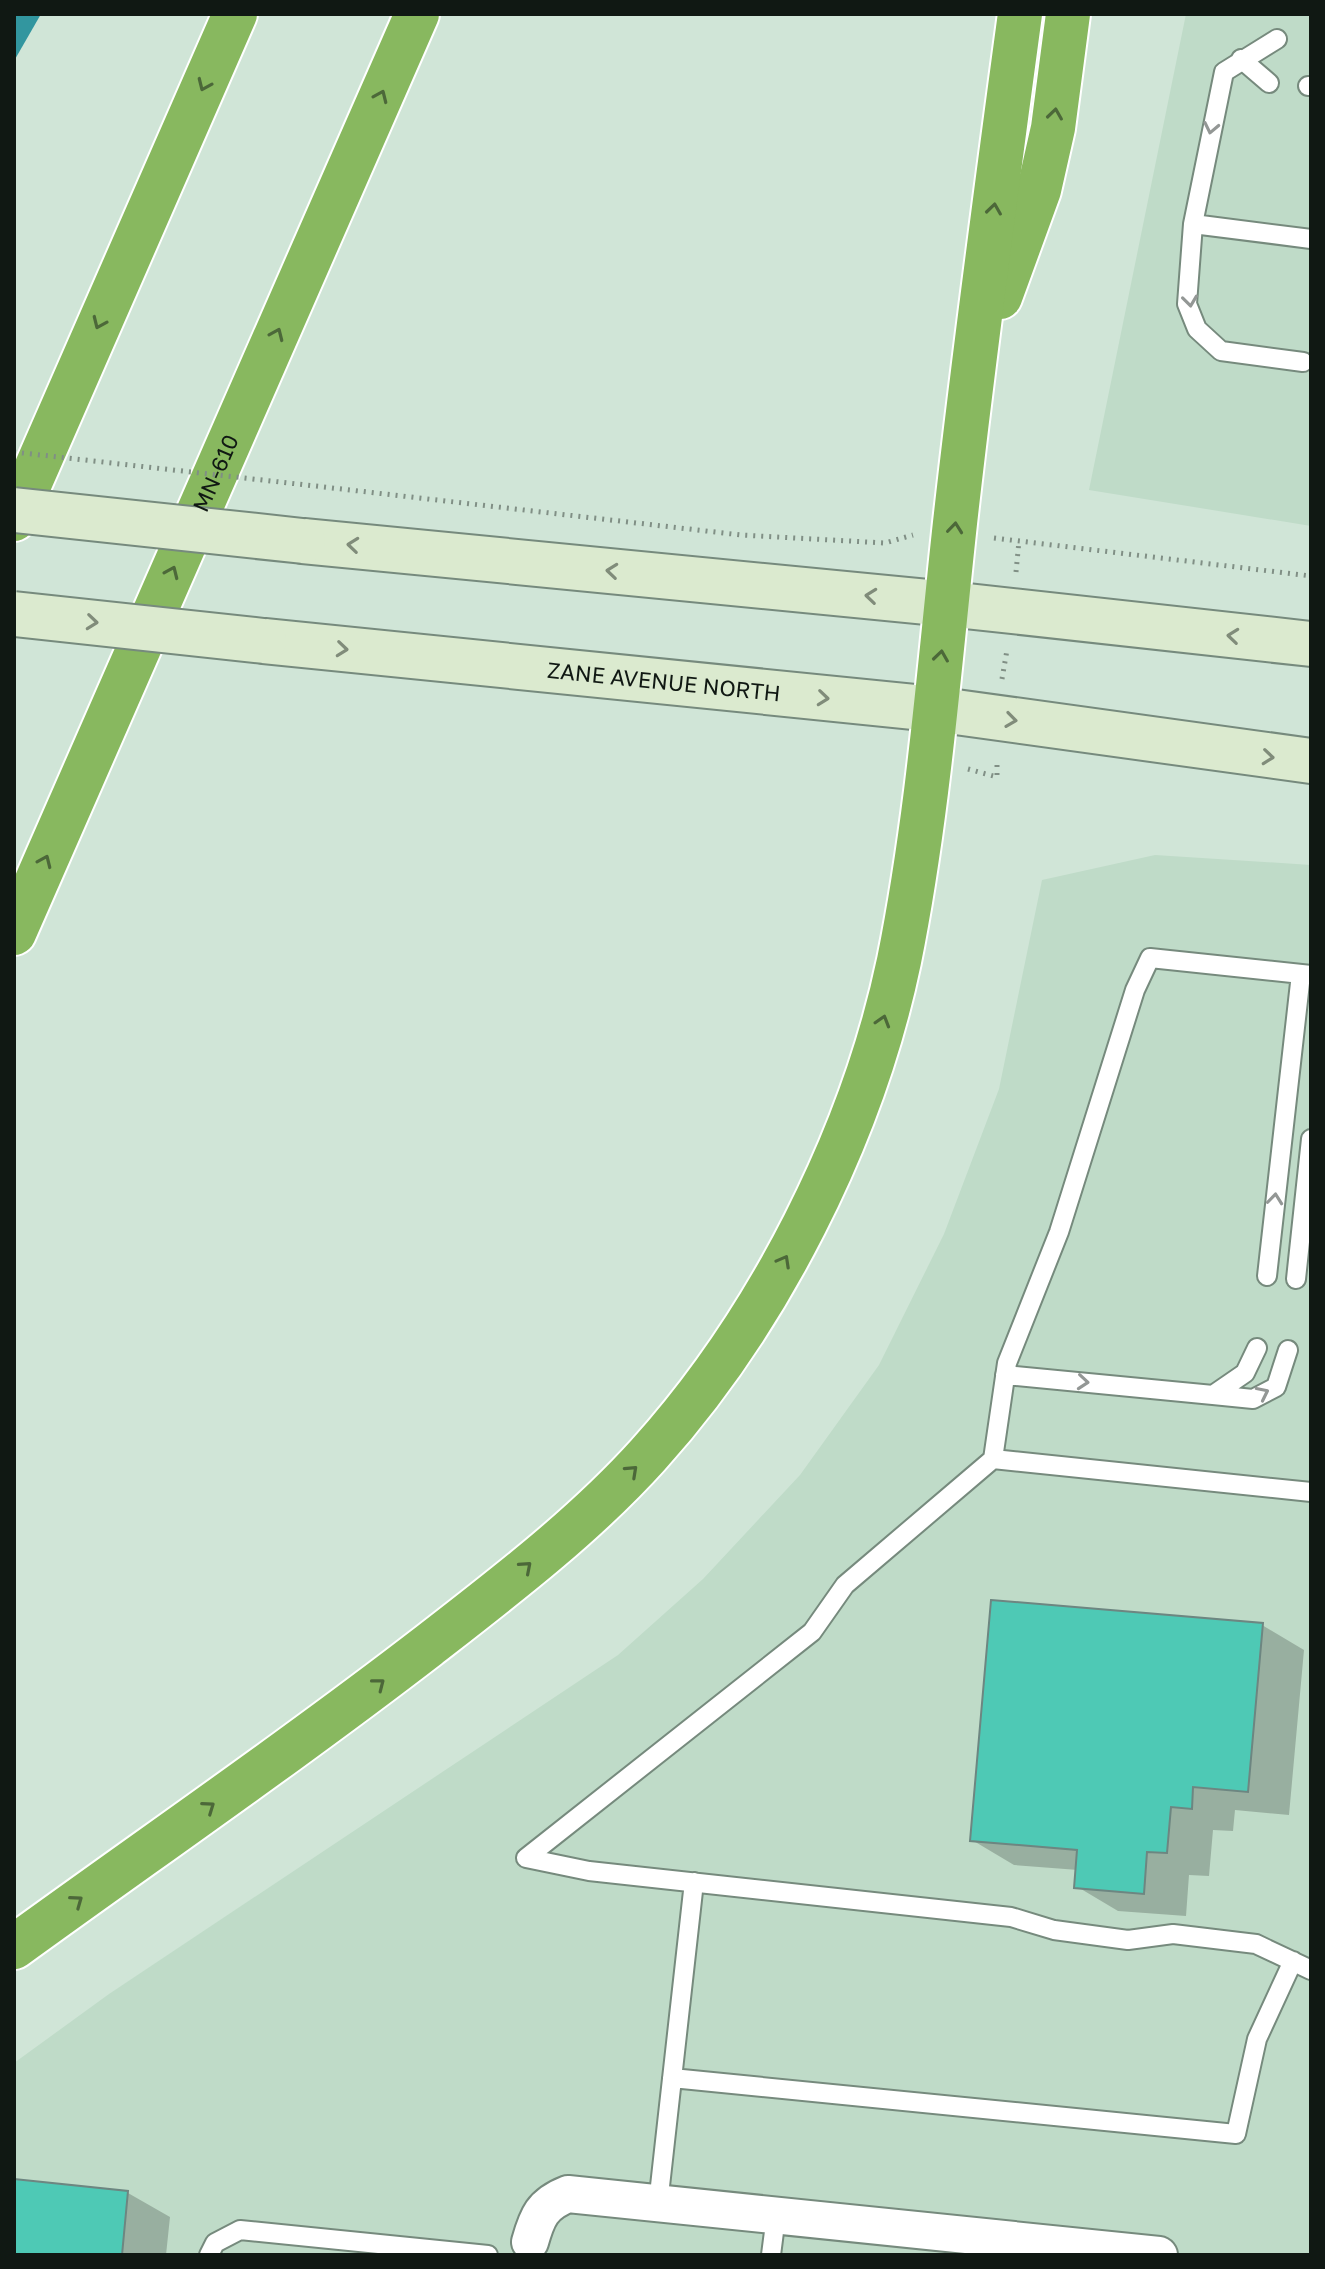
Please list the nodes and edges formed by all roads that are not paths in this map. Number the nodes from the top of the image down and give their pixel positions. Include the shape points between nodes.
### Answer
1 (235, 14) edge
2 (417, 14) edge
3 (1020, 14) edge
4 (1068, 14) edge
5 (1277, 39) dead end
6 (1241, 59) junction
7 (1269, 83) dead end
8 (1193, 224) junction
9 (1311, 239) edge
10 (1303, 362) dead end
11 (972, 374) junction
12 (14, 510) edge
13 (14, 519) edge
14 (948, 604) junction
15 (14, 614) edge
16 (1311, 644) edge
17 (934, 709) junction
18 (1311, 761) edge
19 (14, 933) edge
20 (1306, 974) edge
21 (1311, 1139) edge
22 (1267, 1276) dead end
23 (1296, 1279) dead end
24 (1257, 1348) dead end
25 (1288, 1350) dead end
26 (1005, 1375) junction
27 (1213, 1395) junction
28 (993, 1459) junction
29 (1311, 1492) edge
30 (694, 1882) junction
31 (14, 1947) edge
32 (1293, 1961) junction
33 (1311, 1970) edge
34 (672, 2078) junction
35 (658, 2204) junction
36 (776, 2216) junction
37 (529, 2249) edge
38 (1141, 2254) edge
39 (209, 2255) edge
40 (488, 2255) edge
41 (771, 2255) edge

1 -> 13 highway
19 -> 2 highway, MN-610
11 -> 3 highway
11 -> 4 highway via 1039,190
5 - 6 lane
6 - 7 lane
6 -> 8 lane via 1224,72
8 - 9 lane
8 -> 10 lane via 1187,304 1197,329 1221,351
14 -> 11 highway
14 -> 12 main road, bridge
16 -> 14 main road
17 -> 14 highway
15 -> 17 main road, ZANE AVENUE NORTH, bridge
17 -> 18 main road, ZANE AVENUE NORTH
31 -> 17 highway via 317,1732 476,1608 644,1459 687,1409 775,1277 860,1094 899,961 931,760
22 -> 20 lane
20 - 26 lane via 1150,958 1135,990 1059,1232
21 - 23 lane
24 - 27 lane via 1245,1373
27 -> 25 lane via 1253,1399 1276,1387
26 -> 27 lane
26 - 28 lane
28 - 29 lane
28 - 30 lane via 845,1585 812,1632 526,1858
30 - 32 lane via 1011,1917 1054,1930 1128,1940 1173,1934 1256,1944
30 - 34 lane
32 - 33 lane
32 - 34 lane via 1257,2039 1236,2134
34 - 35 lane
35 - 36 street
35 - 37 street via 568,2194 551,2200 537,2215
36 - 38 street
36 - 41 lane
39 - 40 lane via 215,2243 240,2230

